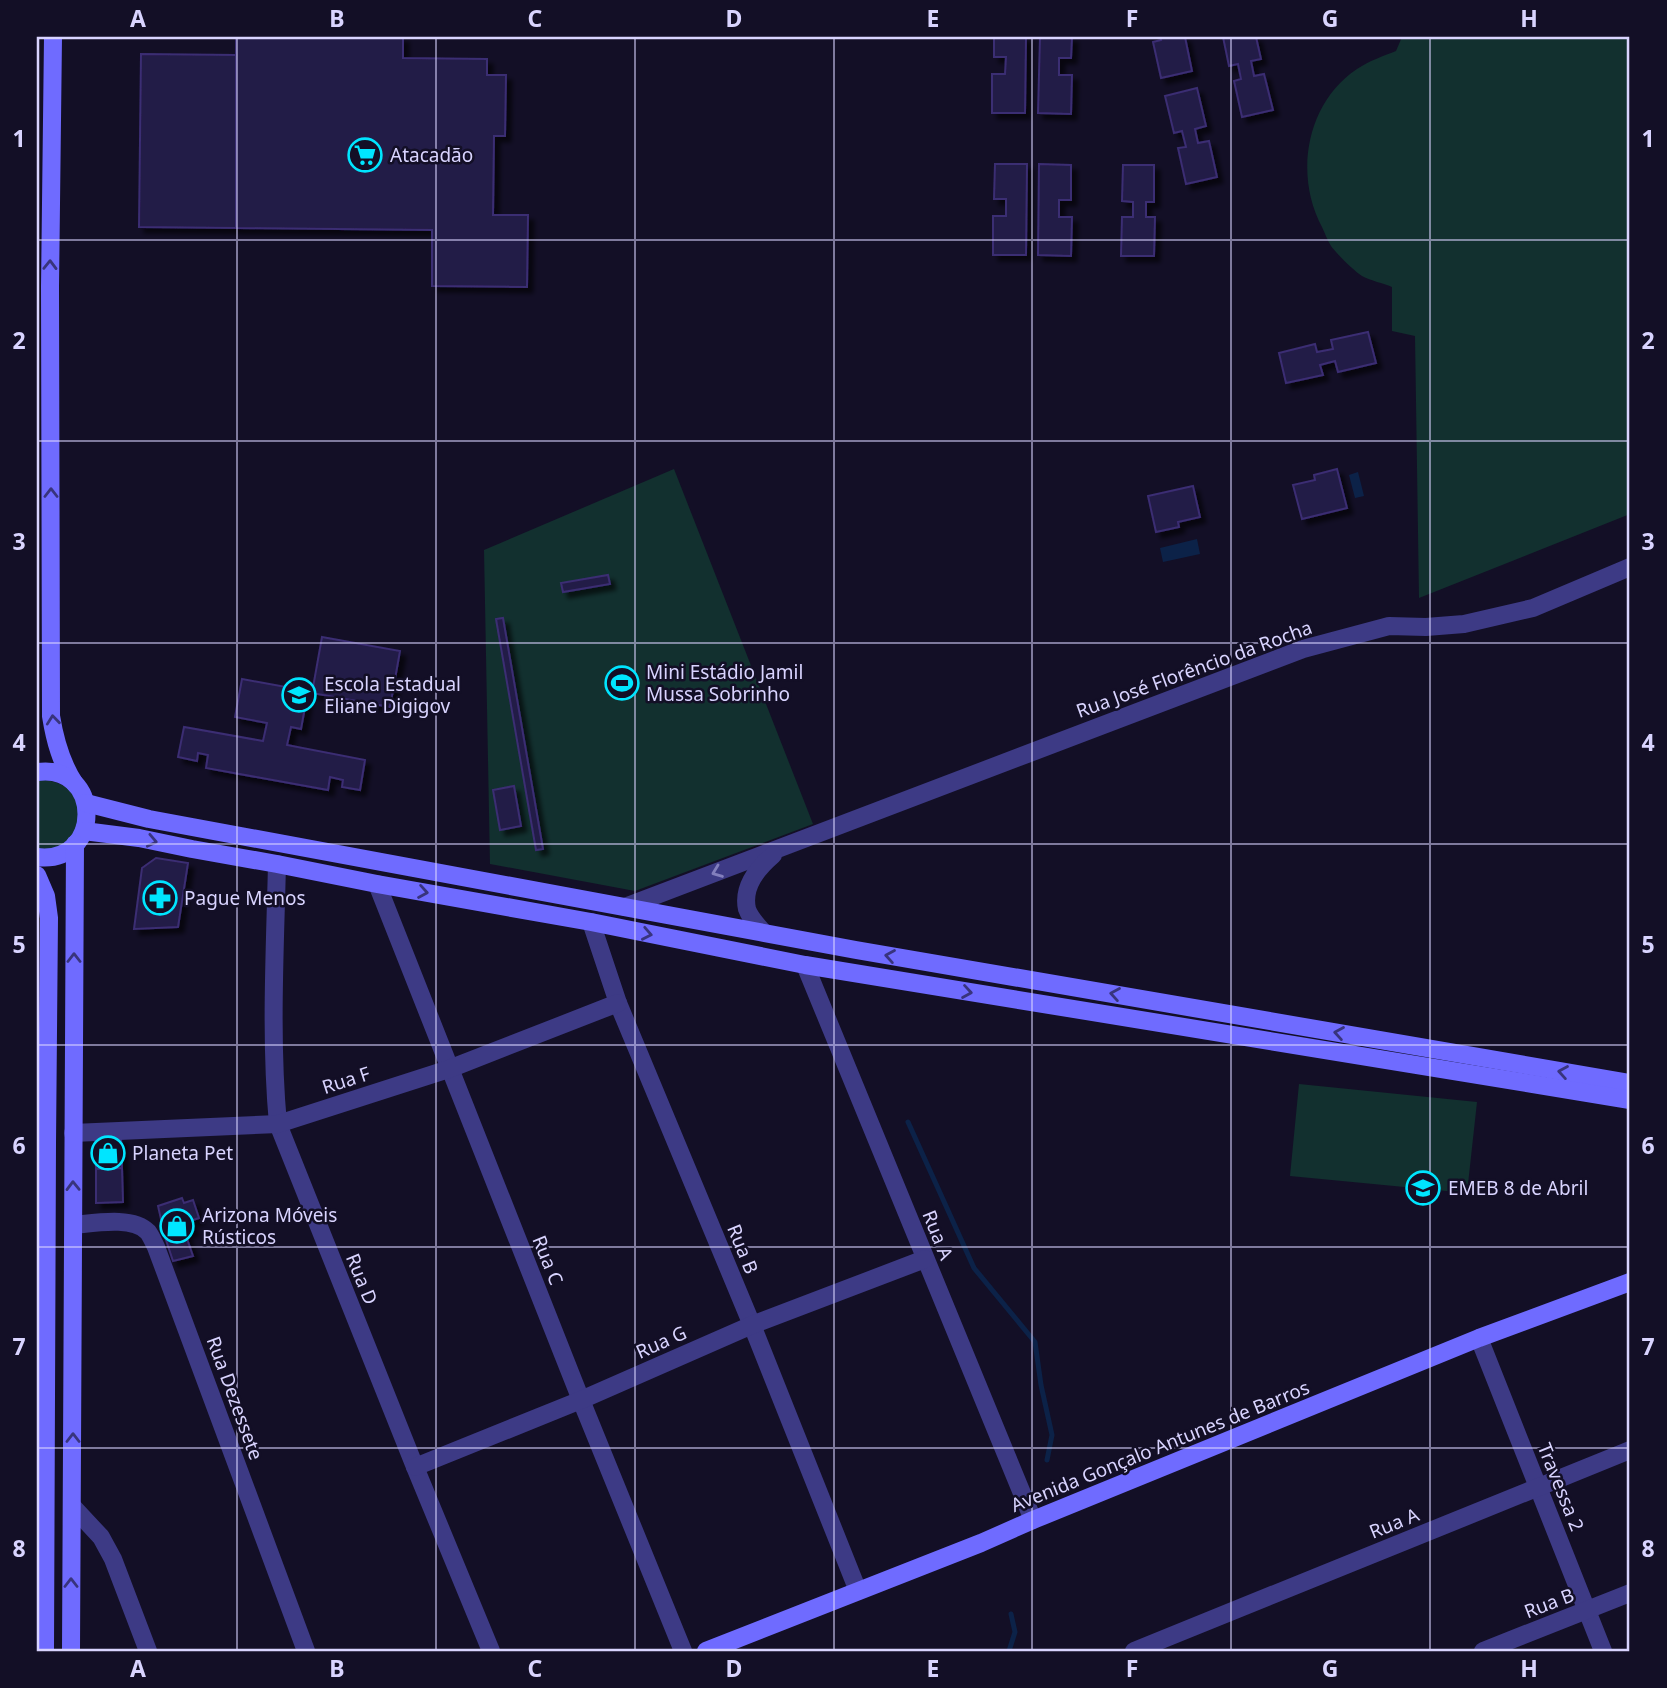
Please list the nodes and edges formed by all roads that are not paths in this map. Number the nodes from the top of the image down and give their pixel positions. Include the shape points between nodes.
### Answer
1 (52, 37) edge
2 (1630, 567) edge
3 (37, 772) edge
4 (75, 784) junction
5 (86, 803) junction
6 (80, 838) junction
7 (781, 848) junction
8 (37, 857) edge
9 (277, 864) junction
10 (38, 882) edge
11 (377, 884) junction
12 (625, 907) junction
13 (591, 922) junction
14 (764, 933) junction
15 (805, 965) junction
16 (618, 1003) junction
17 (449, 1069) junction
18 (1630, 1083) edge
19 (1630, 1100) edge
20 (278, 1124) junction
21 (73, 1133) junction
22 (74, 1225) junction
23 (41, 1234) edge
24 (925, 1259) junction
25 (1630, 1282) edge
26 (752, 1325) junction
27 (1479, 1338) junction
28 (581, 1400) junction
29 (1630, 1450) edge
30 (415, 1467) junction
31 (1538, 1487) junction
32 (72, 1506) junction
33 (1033, 1520) junction
34 (858, 1591) junction
35 (1630, 1593) edge
36 (1587, 1611) junction
37 (45, 1651) edge
38 (71, 1651) edge
39 (148, 1651) edge
40 (306, 1651) edge
41 (491, 1651) edge
42 (683, 1651) edge
43 (706, 1651) edge
44 (1134, 1651) edge
45 (1483, 1651) edge
46 (1603, 1651) edge

4 -> 1 main road via 61,757 51,716
2 - 7 street, Rua José Florêncio da Rocha via 1532,608 1464,624 1389,626 1303,649
3 - 4 main road via 55,773
4 - 5 main road
5 - 6 main road via 87,822
5 - 12 main road
6 - 8 main road via 60,855
6 -> 9 main road via 139,838
21 -> 6 main road
7 -> 12 street, Rua José Florêncio da Rocha
7 - 14 street, Rua José Florêncio da Rocha via 760,866 747,892 747,909
9 - 11 main road
9 - 20 street, Rua D via 273,1040
10 - 23 main road via 46,895 49,918
11 -> 13 main road
11 - 17 street, Rua C
12 - 14 main road
13 -> 15 main road
13 - 16 street, Rua B
18 -> 14 main road
15 -> 19 main road
15 - 24 street, Rua A
16 - 17 street, Rua F
16 - 26 street, Rua B
17 - 20 street, Rua F
17 - 28 street, Rua C
20 - 21 street, Rua F
20 - 30 street, Rua D
22 -> 21 main road
32 -> 22 main road
22 - 40 street, Rua Dezessete via 125,1222 148,1232
23 - 37 main road
24 - 26 street, Rua G
24 - 33 street, Rua A
25 - 27 main road, Avenida Gonçalo Antunes de Barros
26 - 28 street, Rua G
26 - 34 street, Rua B
27 - 31 street, Travessa 2
27 - 33 main road, Avenida Gonçalo Antunes de Barros
28 - 30 street, Rua G
28 - 42 street, Rua C
29 - 31 street, Rua A
30 - 41 street, Rua D
31 - 36 street, Travessa 2
31 - 44 street, Rua A
38 -> 32 main road
32 - 39 street via 101,1537 113,1559
33 - 34 main road, Avenida Gonçalo Antunes de Barros
34 - 43 main road, Avenida Gonçalo Antunes de Barros
35 - 36 street, Rua B
36 - 45 street, Rua B
36 - 46 street, Travessa 2

